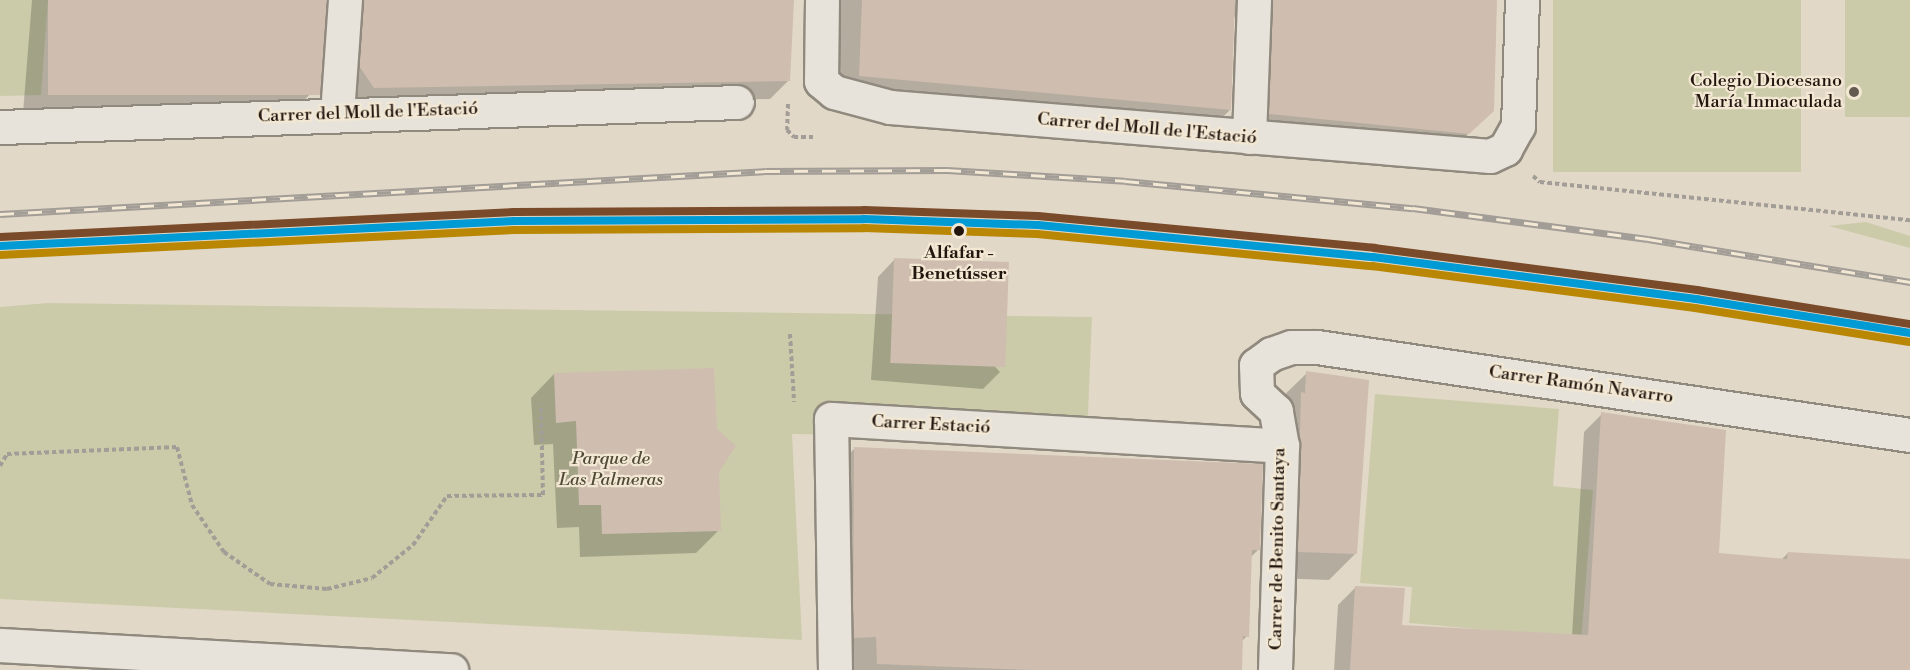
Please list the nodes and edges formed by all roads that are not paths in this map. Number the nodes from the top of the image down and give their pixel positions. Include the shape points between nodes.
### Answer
1 (345, 0) edge
2 (822, 0) edge
3 (1254, 0) edge
4 (1522, 0) edge
5 (737, 102) dead end
6 (337, 114) junction
7 (0, 127) edge
8 (1249, 137) junction
9 (1257, 365) joint
10 (1910, 435) edge
11 (1282, 446) junction
12 (0, 645) edge
13 (83, 660) edge
14 (440, 670) edge
15 (835, 670) edge
16 (1275, 670) edge

1 - 6 street
2 - 8 street, Carrer del Moll de l'Estació via 819,71 821,81 834,92 906,109
3 - 8 street
4 - 8 street, Carrer del Moll de l'Estació via 1518,126 1505,149 1490,156
5 - 6 street, Carrer del Moll de l'Estació
6 - 7 street, Carrer del Moll de l'Estació
9 - 10 street, Carrer Ramón Navarro via 1271,354 1291,347 1317,347
9 - 11 street, Carrer de Benito Santaya via 1257,393 1276,411
11 - 15 street, Carrer Estació via 831,419
11 - 16 street, Carrer de Benito Santaya
12 - 13 street
13 - 14 street

